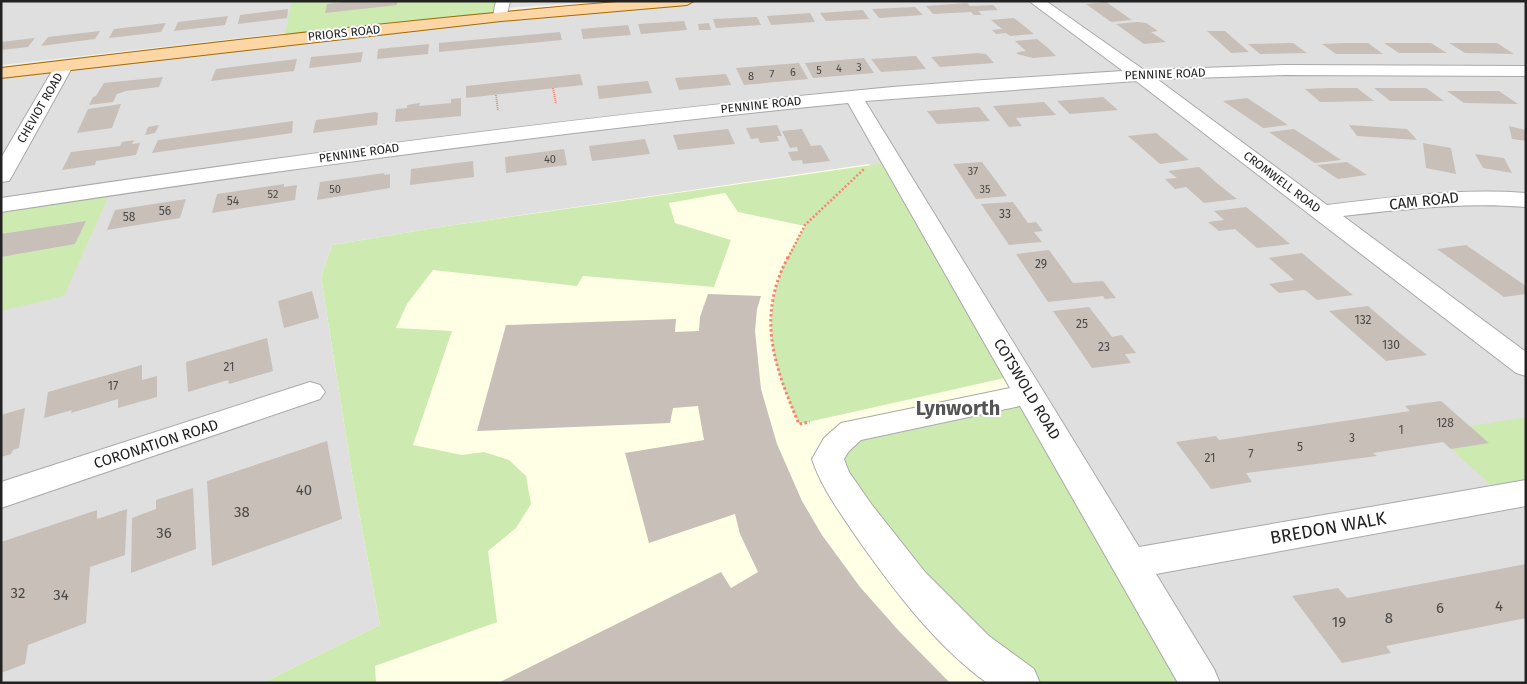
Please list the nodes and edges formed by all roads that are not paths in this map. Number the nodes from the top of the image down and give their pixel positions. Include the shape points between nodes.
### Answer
1 (687, 1) edge
2 (1036, 1) edge
3 (502, 9) edge
4 (64, 66) junction
5 (1526, 71) edge
6 (1, 73) edge
7 (1140, 74) junction
8 (854, 96) junction
9 (1, 176) edge
10 (1526, 200) edge
11 (1, 205) edge
12 (1322, 212) junction
13 (1526, 366) edge
14 (310, 392) dead end
15 (1029, 394) junction
16 (1526, 492) edge
17 (1, 495) edge
18 (1129, 564) junction
19 (1020, 683) edge
20 (1200, 683) edge

1 - 3 main road, PRIORS ROAD
2 - 7 street, CROMWELL ROAD
3 - 4 main road, PRIORS ROAD via 332,34
4 - 6 main road, PRIORS ROAD
4 - 9 street, CHEVIOT ROAD
5 - 7 street, PENNINE ROAD
7 - 8 street, PENNINE ROAD
7 - 12 street, CROMWELL ROAD
8 - 11 street, PENNINE ROAD via 472,137
8 - 15 street, COTSWOLD ROAD
10 - 12 street, CAM ROAD via 1467,197
12 - 13 street, CROMWELL ROAD
14 - 17 street, CORONATION ROAD
15 - 18 street, COTSWOLD ROAD
15 - 19 street via 852,431 840,438 828,459 847,496 894,562 967,640
16 - 18 street, BREDON WALK
18 - 20 street, COTSWOLD ROAD

